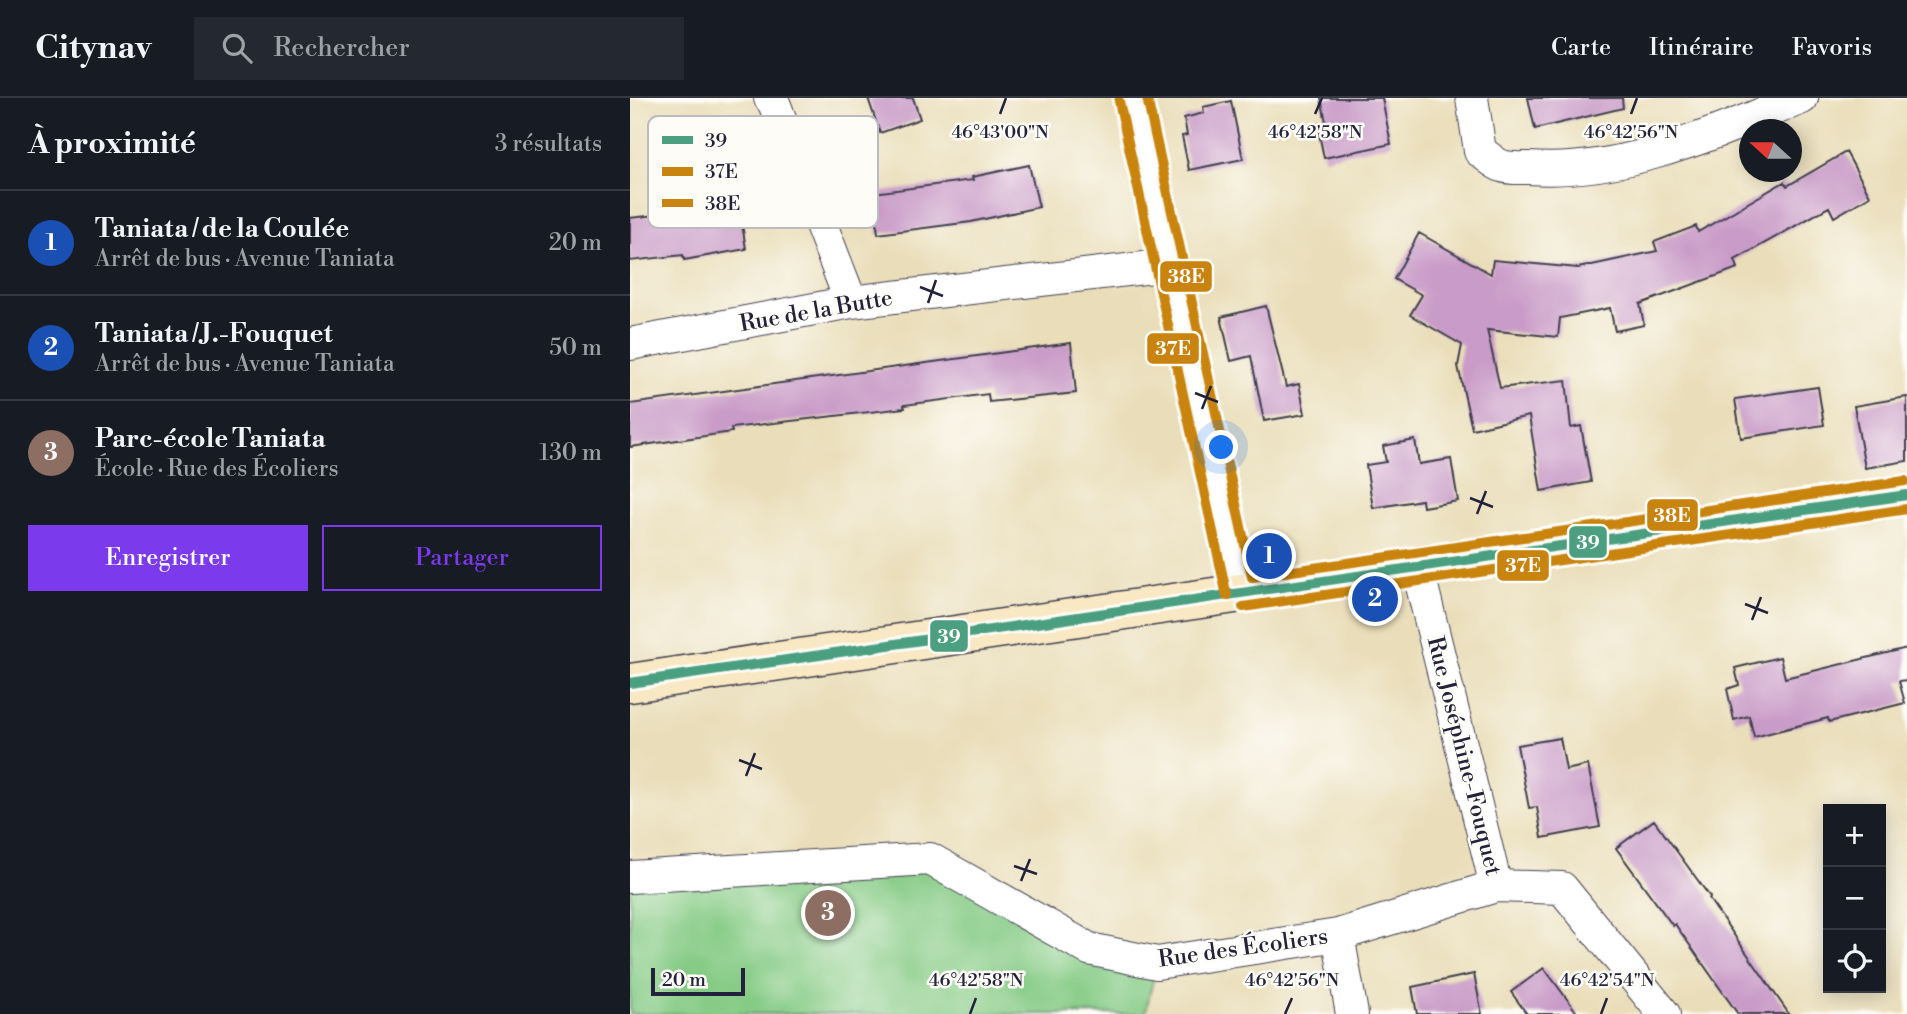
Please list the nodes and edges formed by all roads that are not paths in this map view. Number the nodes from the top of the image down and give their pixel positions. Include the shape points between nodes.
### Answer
1 (770, 98) edge
2 (1133, 98) edge
3 (1472, 98) edge
4 (1802, 98) edge
5 (779, 116) edge
6 (822, 228) edge
7 (1170, 265) junction
8 (851, 302) junction
9 (630, 344) edge
10 (1907, 495) edge
11 (1417, 566) junction
12 (1241, 593) junction
13 (630, 683) edge
14 (630, 877) edge
15 (1496, 886) junction
16 (1338, 935) junction
17 (1352, 1014) edge
18 (1664, 1014) edge

1 - 5 street
2 - 7 street
3 - 4 street via 1480,151 1500,166 1544,169 1633,159
6 - 8 street
7 - 8 street, Rue de la Butte
7 - 12 street
8 - 9 street, Rue de la Butte
10 - 11 main road
11 - 12 main road
11 - 15 street, Rue Joséphine-Fouquet
12 - 13 main road
14 - 16 street, Rue des Écoliers via 930,859 1089,949 1157,963
15 - 16 street, Rue des Écoliers
15 - 18 street, Rue Joséphine-Fouquet via 1562,888
16 - 17 street

